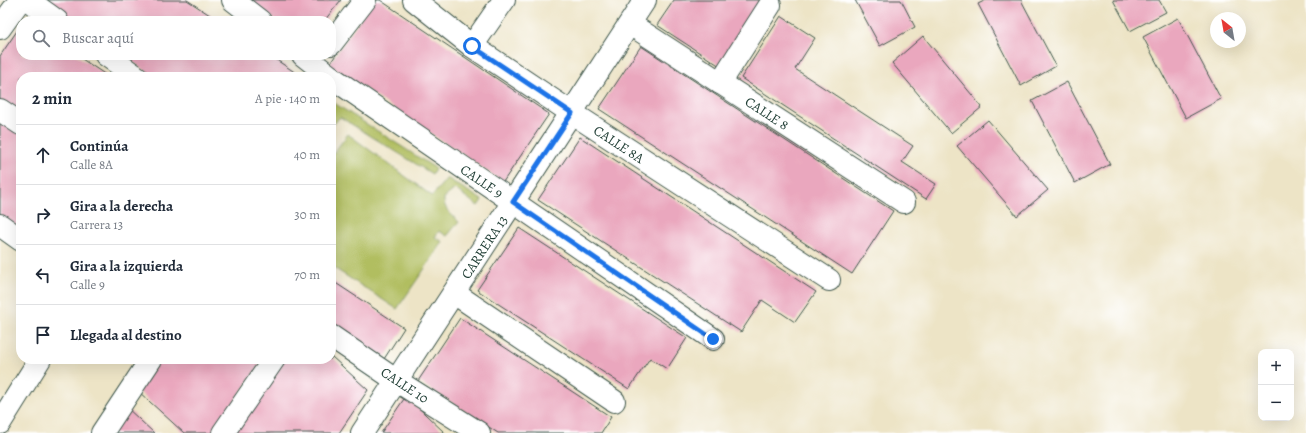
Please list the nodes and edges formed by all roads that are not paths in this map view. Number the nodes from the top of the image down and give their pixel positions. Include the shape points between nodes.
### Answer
1 (20, 0) edge
2 (28, 0) edge
3 (233, 0) edge
4 (365, 0) edge
5 (414, 0) edge
6 (504, 0) edge
7 (645, 0) edge
8 (770, 5) dead end
9 (50, 16) edge
10 (254, 16) edge
11 (630, 24) junction
12 (0, 28) edge
13 (336, 38) edge
14 (472, 46) junction
15 (113, 60) edge
16 (130, 72) edge
17 (336, 79) edge
18 (720, 83) junction
19 (0, 110) edge
20 (572, 113) junction
21 (16, 121) edge
22 (513, 202) junction
23 (904, 202) dead end
24 (829, 280) dead end
25 (454, 293) junction
26 (336, 339) edge
27 (713, 339) dead end
28 (37, 364) edge
29 (147, 364) edge
30 (271, 364) edge
31 (397, 381) junction
32 (614, 401) dead end
33 (0, 423) edge
34 (102, 433) edge
35 (223, 433) edge
36 (362, 433) edge
37 (479, 433) edge

1 - 12 street
2 - 9 street
3 - 10 street
4 - 13 street
5 - 14 street, CALLE 8A
6 - 14 street
7 - 11 street, CARRERA 13
8 - 18 street
11 - 18 street, CALLE 8
11 - 20 street, CARRERA 13
14 - 20 street, CALLE 8A
15 - 16 street
17 - 22 street, CALLE 9
18 - 23 street, CALLE 8
19 - 21 street
20 - 22 street, CARRERA 13
20 - 24 street, CALLE 8A
22 - 25 street, CARRERA 13
22 - 27 street, CALLE 9
25 - 31 street, CARRERA 13
25 - 32 street
26 - 31 street, CALLE 10
28 - 33 street
29 - 34 street
30 - 35 street
31 - 36 street, CARRERA 13
31 - 37 street, CALLE 10

